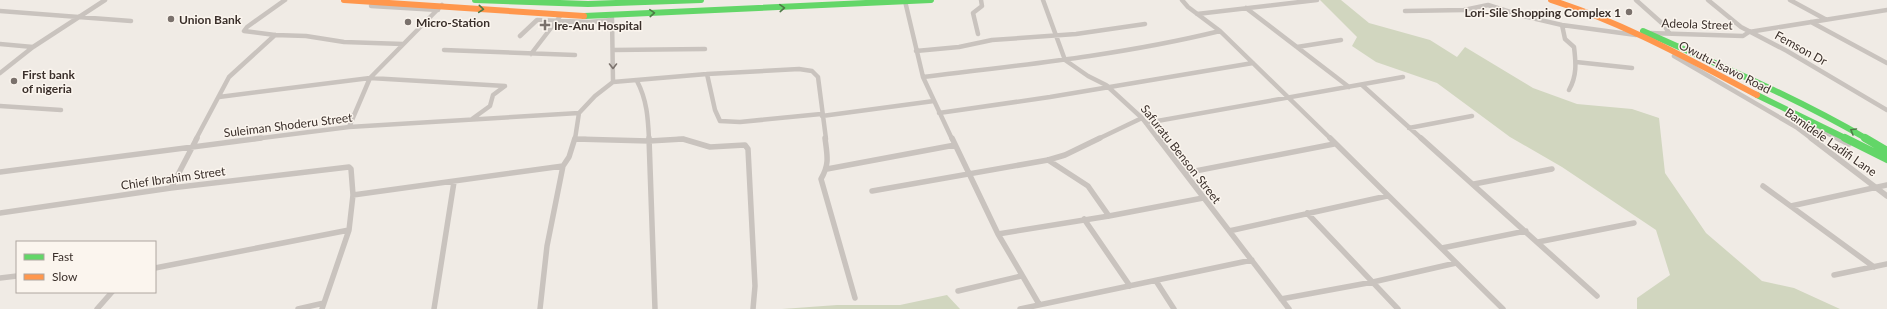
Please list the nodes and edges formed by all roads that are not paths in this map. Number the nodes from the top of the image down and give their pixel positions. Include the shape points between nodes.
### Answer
1 (105, 0) edge
2 (286, 0) edge
3 (344, 0) edge
4 (475, 0) edge
5 (532, 0) edge
6 (700, 0) edge
7 (931, 0) edge
8 (981, 0) edge
9 (1043, 0) edge
10 (1182, 0) edge
11 (1317, 0) edge
12 (1551, 0) edge
13 (1564, 0) edge
14 (1636, 0) edge
15 (1708, 0) edge
16 (1790, 0) edge
17 (904, 1) junction
18 (615, 2) edge
19 (519, 3) junction
20 (577, 5) junction
21 (371, 6) dead end
22 (440, 8) junction
23 (1246, 8) junction
24 (0, 11) edge
25 (1405, 11) dead end
26 (1885, 11) edge
27 (1197, 14) junction
28 (1887, 14) edge
29 (577, 16) junction
30 (77, 18) junction
31 (559, 18) junction
32 (612, 18) junction
33 (1825, 19) junction
34 (131, 22) dead end
35 (1811, 22) junction
36 (1145, 24) dead end
37 (1562, 25) junction
38 (1220, 31) junction
39 (1749, 32) junction
40 (1648, 33) junction
41 (1669, 33) junction
42 (978, 34) dead end
43 (1637, 34) junction
44 (275, 35) junction
45 (520, 36) dead end
46 (1056, 36) junction
47 (1341, 40) dead end
48 (0, 44) edge
49 (403, 44) junction
50 (33, 47) junction
51 (1297, 47) junction
52 (705, 49) dead end
53 (444, 50) dead end
54 (613, 50) junction
55 (916, 51) junction
56 (531, 54) junction
57 (575, 55) dead end
58 (1065, 60) junction
59 (1576, 62) junction
60 (1253, 63) junction
61 (1887, 63) edge
62 (1632, 68) dead end
63 (0, 73) edge
64 (707, 74) junction
65 (923, 77) junction
66 (1404, 77) dead end
67 (370, 78) junction
68 (637, 81) junction
69 (613, 82) junction
70 (1362, 85) junction
71 (1724, 85) junction
72 (1765, 85) junction
73 (1109, 87) junction
74 (1349, 87) junction
75 (1569, 90) dead end
76 (1754, 94) junction
77 (219, 97) junction
78 (1288, 98) junction
79 (1790, 98) junction
80 (934, 102) junction
81 (1772, 103) junction
82 (0, 106) edge
83 (61, 110) dead end
84 (1887, 110) edge
85 (579, 113) junction
86 (939, 113) junction
87 (821, 115) junction
88 (1472, 116) dead end
89 (1142, 118) junction
90 (471, 120) junction
91 (1146, 123) junction
92 (348, 127) junction
93 (1409, 128) junction
94 (575, 139) junction
95 (649, 141) junction
96 (1334, 144) junction
97 (955, 145) junction
98 (191, 148) junction
99 (1887, 151) edge
100 (1887, 159) edge
101 (1048, 160) junction
102 (1887, 163) edge
103 (563, 166) junction
104 (827, 169) junction
105 (1552, 169) dead end
106 (0, 172) edge
107 (1185, 172) junction
108 (968, 174) junction
109 (454, 182) junction
110 (1474, 184) junction
111 (1887, 185) edge
112 (1763, 186) dead end
113 (171, 188) junction
114 (1878, 188) junction
115 (872, 191) dead end
116 (353, 195) junction
117 (1387, 196) junction
118 (1887, 196) edge
119 (1203, 198) junction
120 (1791, 206) junction
121 (0, 213) edge
122 (1307, 213) junction
123 (1109, 216) junction
124 (1084, 218) junction
125 (1634, 223) dead end
126 (349, 230) junction
127 (1228, 231) junction
128 (1526, 231) junction
129 (998, 234) junction
130 (1538, 242) junction
131 (1442, 248) junction
132 (1252, 260) junction
133 (1456, 263) junction
134 (1887, 264) edge
135 (1874, 267) junction
136 (156, 268) edge
137 (1834, 275) dead end
138 (16, 276) edge
139 (1021, 276) junction
140 (0, 278) edge
141 (1156, 281) junction
142 (1373, 282) junction
143 (1130, 286) junction
144 (958, 291) dead end
145 (111, 293) edge
146 (1597, 296) dead end
147 (855, 298) dead end
148 (1281, 299) junction
149 (1039, 304) junction
150 (323, 306) edge
151 (97, 309) edge
152 (298, 309) edge
153 (434, 309) edge
154 (540, 309) edge
155 (655, 309) edge
156 (753, 309) edge
157 (1020, 309) edge
158 (1174, 309) edge
159 (1289, 309) edge
160 (1398, 309) edge
161 (1503, 309) edge

1 - 30 street
2 - 44 street via 244,30
3 - 22 main road
4 - 19 main road
5 - 19 street
6 - 18 main road
7 - 17 main road
8 - 42 street via 982,6 972,13
9 - 46 street
10 - 27 street
11 - 23 street
12 - 43 main road, Owutu-Isawo Road via 1585,11
13 - 40 main road, Owutu-Isawo Road
14 - 41 street via 1664,25
15 - 39 street, Femson Dr via 1734,23
16 - 33 street
32 -> 17 main road
17 - 55 street
18 - 20 main road
19 - 20 main road
20 - 29 main road via 568,12
21 - 22 street
22 -> 31 main road
22 - 49 street
23 - 27 street
23 - 51 street
24 - 30 street
25 - 37 street, Bamidele Ladifi Lane via 1464,10 1488,5
26 - 28 street
26 - 33 street, Adeola Street
27 - 38 street
29 - 31 main road
29 - 32 main road
30 - 34 street
30 - 50 street
31 - 32 street via 589,22
31 - 45 street via 537,20
31 - 56 street
32 - 54 street
33 - 35 street, Adeola Street
35 - 39 street, Adeola Street
35 - 61 street
36 - 46 street
37 - 43 street, Bamidele Ladifi Lane
37 - 59 street via 1565,39 1574,47
38 - 58 street via 1177,42
38 - 60 street
39 - 41 street, Adeola Street via 1738,36
39 - 84 street, Femson Dr via 1787,51
40 - 41 street, Adeola Street
40 - 72 main road, Owutu-Isawo Road
43 - 71 street, Bamidele Ladifi Lane
43 - 76 main road, Owutu-Isawo Road
44 - 49 street via 306,36 344,42
44 - 77 street via 229,78
46 - 55 street via 992,40 959,47
46 - 58 street
47 - 51 street
48 - 50 street
49 - 67 street
50 - 63 street
51 - 74 street
52 - 54 street
53 - 56 street
54 -> 69 street
55 - 65 street
56 - 57 street
58 - 65 street
58 - 73 street, Safuratu Benson Street
59 - 62 street
59 - 75 street via 1574,80
60 - 73 street
60 - 78 street
64 - 68 street
64 - 87 street via 720,121 740,122
64 - 87 street via 799,69 812,71 818,77
65 - 80 street
66 - 70 street
67 - 77 street
67 - 90 street via 505,86 493,95 490,106
67 - 92 street
68 - 69 street
68 - 95 street via 648,111
69 - 85 street
70 - 74 street
70 - 93 street
71 - 102 street via 1736,87
71 - 114 street, Bamidele Ladifi Lane via 1796,127
72 - 76 main road via 1762,93
72 - 79 main road, Owutu-Isawo Road
73 - 86 street
73 - 89 street, Safuratu Benson Street
74 - 78 street
76 - 81 main road, Owutu-Isawo Road
77 - 98 street
78 - 91 street
78 - 96 street
79 - 81 main road
99 -> 79 main road, Owutu-Isawo Road
80 - 86 street
80 - 87 street
81 - 100 main road, Owutu-Isawo Road
82 - 83 street
85 - 90 street, Suleiman Shoderu Street
85 - 94 street
86 - 97 street
87 - 104 street
88 - 93 street
89 - 91 street, Safuratu Benson Street
89 - 101 street via 1065,155
90 - 92 street, Suleiman Shoderu Street
91 - 107 street, Safuratu Benson Street
92 - 98 street, Suleiman Shoderu Street
93 - 110 street
94 - 95 street
94 - 103 street
95 - 155 street
95 - 156 street via 683,139 710,146 741,144 748,149 755,286
96 - 107 street
96 - 117 street
97 - 104 street
97 - 108 street
98 - 106 street, Suleiman Shoderu Street
98 - 113 street
101 - 108 street
101 - 123 street via 1088,186
103 - 109 street
103 - 154 street via 547,246
104 - 147 street via 821,179
105 - 110 street
107 - 119 street, Safuratu Benson Street
108 - 115 street
108 - 129 street
109 - 116 street
109 - 153 street
110 - 128 street
111 - 114 street
112 - 120 street
113 - 116 street, Chief Ibrahim Street via 349,167
113 - 121 street, Chief Ibrahim Street
114 - 118 street, Bamidele Ladifi Lane
114 - 120 street
116 - 126 street
117 - 122 street
117 - 131 street
119 - 123 street
119 - 127 street, Safuratu Benson Street
120 - 135 street
122 - 127 street
122 - 142 street
123 - 124 street
124 - 129 street
124 - 143 street
125 - 130 street
126 - 136 street
126 - 150 street
127 - 132 street, Safuratu Benson Street
128 - 130 street
128 - 131 street
129 - 139 street
130 - 146 street
131 - 133 street
132 - 141 street
132 - 148 street, Safuratu Benson Street
133 - 142 street
133 - 161 street
134 - 135 street
135 - 137 street
138 - 140 street
139 - 144 street
139 - 149 street
141 - 143 street
141 - 158 street
142 - 148 street
142 - 160 street
143 - 149 street
145 - 151 street
148 - 159 street, Safuratu Benson Street
149 - 157 street
150 - 152 street

